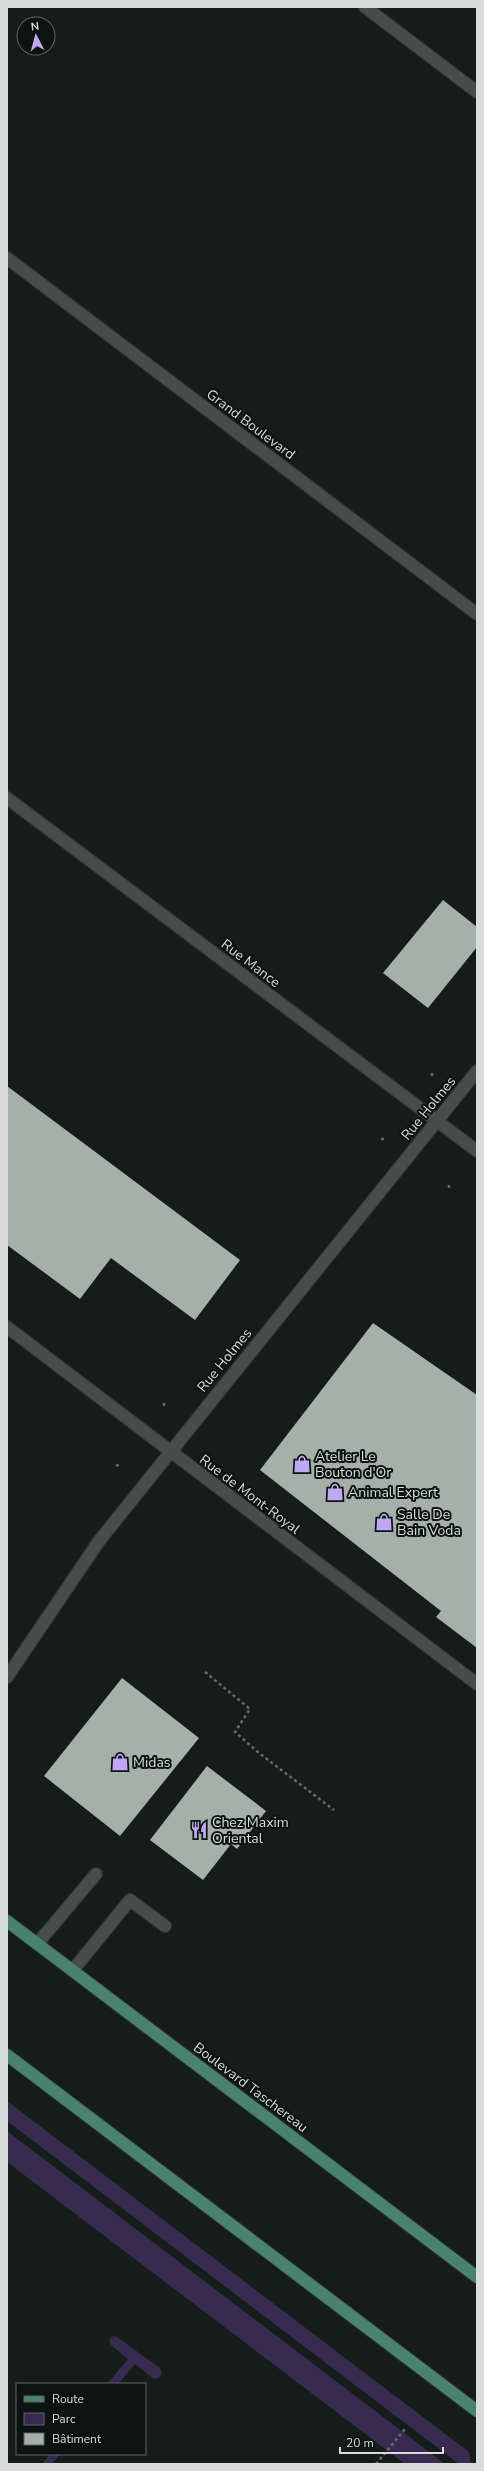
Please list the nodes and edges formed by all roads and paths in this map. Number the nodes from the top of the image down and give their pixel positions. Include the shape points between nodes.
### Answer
1 (365, 7) edge
2 (477, 92) edge
3 (7, 258) edge
4 (477, 614) edge
5 (7, 798) edge
6 (477, 1071) edge
7 (432, 1073) dead end
8 (432, 1077) dead end
9 (437, 1121) junction
10 (381, 1139) dead end
11 (386, 1139) dead end
12 (477, 1151) edge
13 (449, 1185) dead end
14 (449, 1190) dead end
15 (7, 1327) edge
16 (164, 1403) dead end
17 (164, 1407) dead end
18 (169, 1452) junction
19 (205, 1672) dead end
20 (7, 1677) edge
21 (477, 1684) edge
22 (334, 1810) dead end
23 (96, 1874) dead end
24 (7, 1920) edge
25 (165, 1926) dead end
26 (37, 1944) junction
27 (73, 1970) junction
28 (7, 2054) edge
29 (477, 2277) edge
30 (477, 2411) edge
31 (405, 2429) dead end
32 (376, 2464) edge

1 - 2 street
3 - 4 street, Grand Boulevard
5 - 9 street, Rue Mance
6 - 9 street, Rue Holmes
7 - 8 path
9 - 12 street, Rue Mance
9 - 18 street, Rue Holmes
10 - 11 path
13 - 14 path
15 - 18 street, Rue de Mont-Royal
16 - 17 path
18 - 20 street, Rue Holmes via 99,1541
18 - 21 street, Rue de Mont-Royal
19 - 22 path via 250,1709 235,1732
23 - 26 street
24 - 26 main road, Boulevard Taschereau
25 - 27 street via 130,1900
26 - 27 main road, Boulevard Taschereau
27 - 29 main road, Boulevard Taschereau
28 - 30 main road
31 - 32 path

